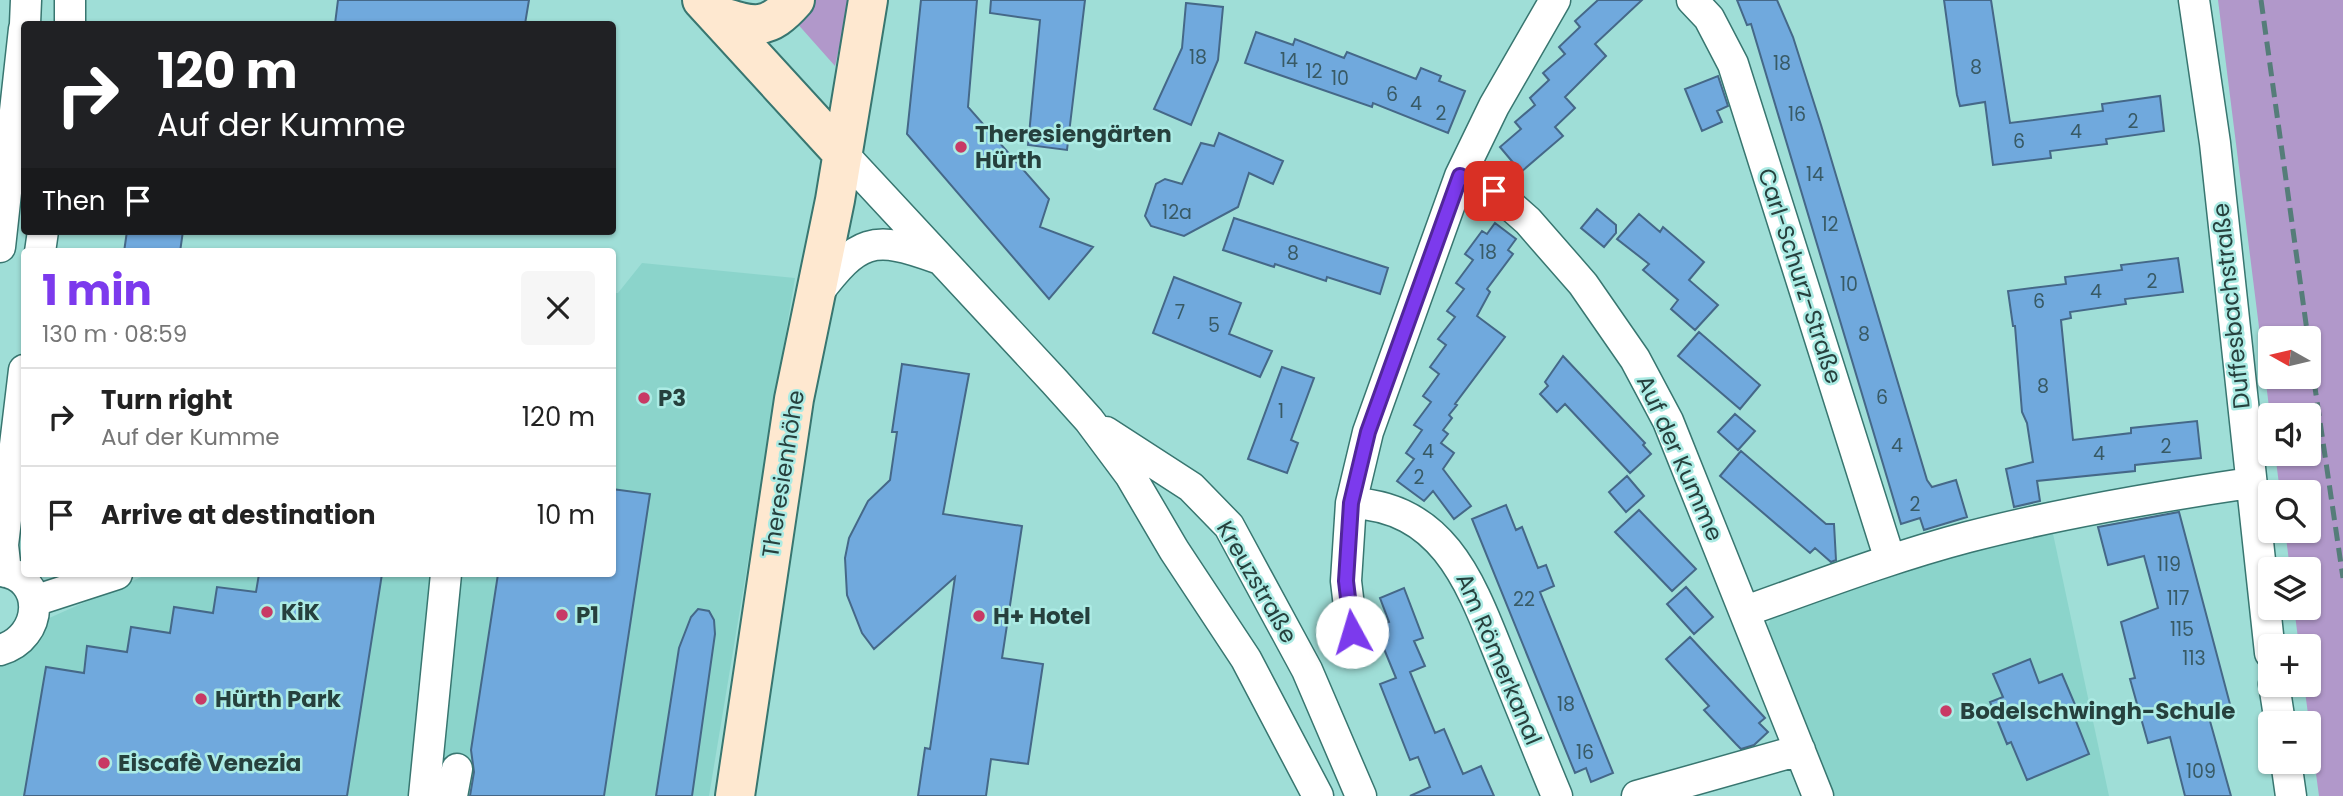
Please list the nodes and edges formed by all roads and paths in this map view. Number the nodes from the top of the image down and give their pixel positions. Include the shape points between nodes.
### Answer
1 (26, 0) edge
2 (70, 0) edge
3 (795, 0) edge
4 (869, 0) edge
5 (1555, 0) edge
6 (1692, 0) edge
7 (2194, 0) edge
8 (709, 7) edge
9 (25, 21) edge
10 (70, 21) edge
11 (21, 62) edge
12 (842, 154) junction
13 (1460, 176) junction
14 (0, 247) edge
15 (940, 259) junction
16 (814, 298) junction
17 (21, 395) edge
18 (1089, 420) junction
19 (2249, 483) junction
20 (1351, 503) junction
21 (1889, 560) junction
22 (3, 571) edge
23 (108, 577) edge
24 (446, 577) edge
25 (34, 601) junction
26 (1746, 611) junction
27 (1352, 632) dead end
28 (2268, 634) edge
29 (0, 650) edge
30 (1800, 750) junction
31 (2288, 774) edge
32 (424, 796) edge
33 (735, 796) edge
34 (1318, 796) edge
35 (1361, 796) edge
36 (1557, 796) edge
37 (1637, 796) edge
38 (1818, 796) edge
39 (2291, 796) edge

1 - 9 street
2 - 10 street
3 - 8 street via 779,19 766,24 747,25
4 - 12 street, Theresienhöhe
5 - 13 street
6 - 21 street, Carl-Schurz-Straße via 1709,18 1733,64
7 - 19 street, Duffesbachstraße via 2215,143
8 - 12 street
11 - 14 street
12 - 15 street, Kreuzstraße
12 - 16 street, Theresienhöhe
13 - 20 street via 1368,432
13 - 26 street, Auf der Kumme via 1494,191 1528,221 1583,284 1635,359 1668,421
15 - 16 street, Kreuzstraße via 901,245 867,245 843,260
15 - 18 street, Kreuzstraße
16 - 33 street, Theresienhöhe via 794,399
17 - 22 street
18 - 34 street, Kreuzstraße via 1130,475 1245,659
18 - 35 street, Kreuzstraße via 1191,487 1229,526 1307,670
19 - 21 street via 2060,515
19 - 28 street, Duffesbachstraße
20 - 27 street via 1346,581
20 - 36 street, Am Römerkanal via 1378,504 1412,519 1457,562 1470,581
21 - 26 street
22 - 25 street via 24,583
23 - 25 street
24 - 32 street
25 - 29 street via 27,633 20,642
26 - 30 street, Auf der Kumme
30 - 37 street
30 - 38 street, Auf der Kumme
31 - 39 street

